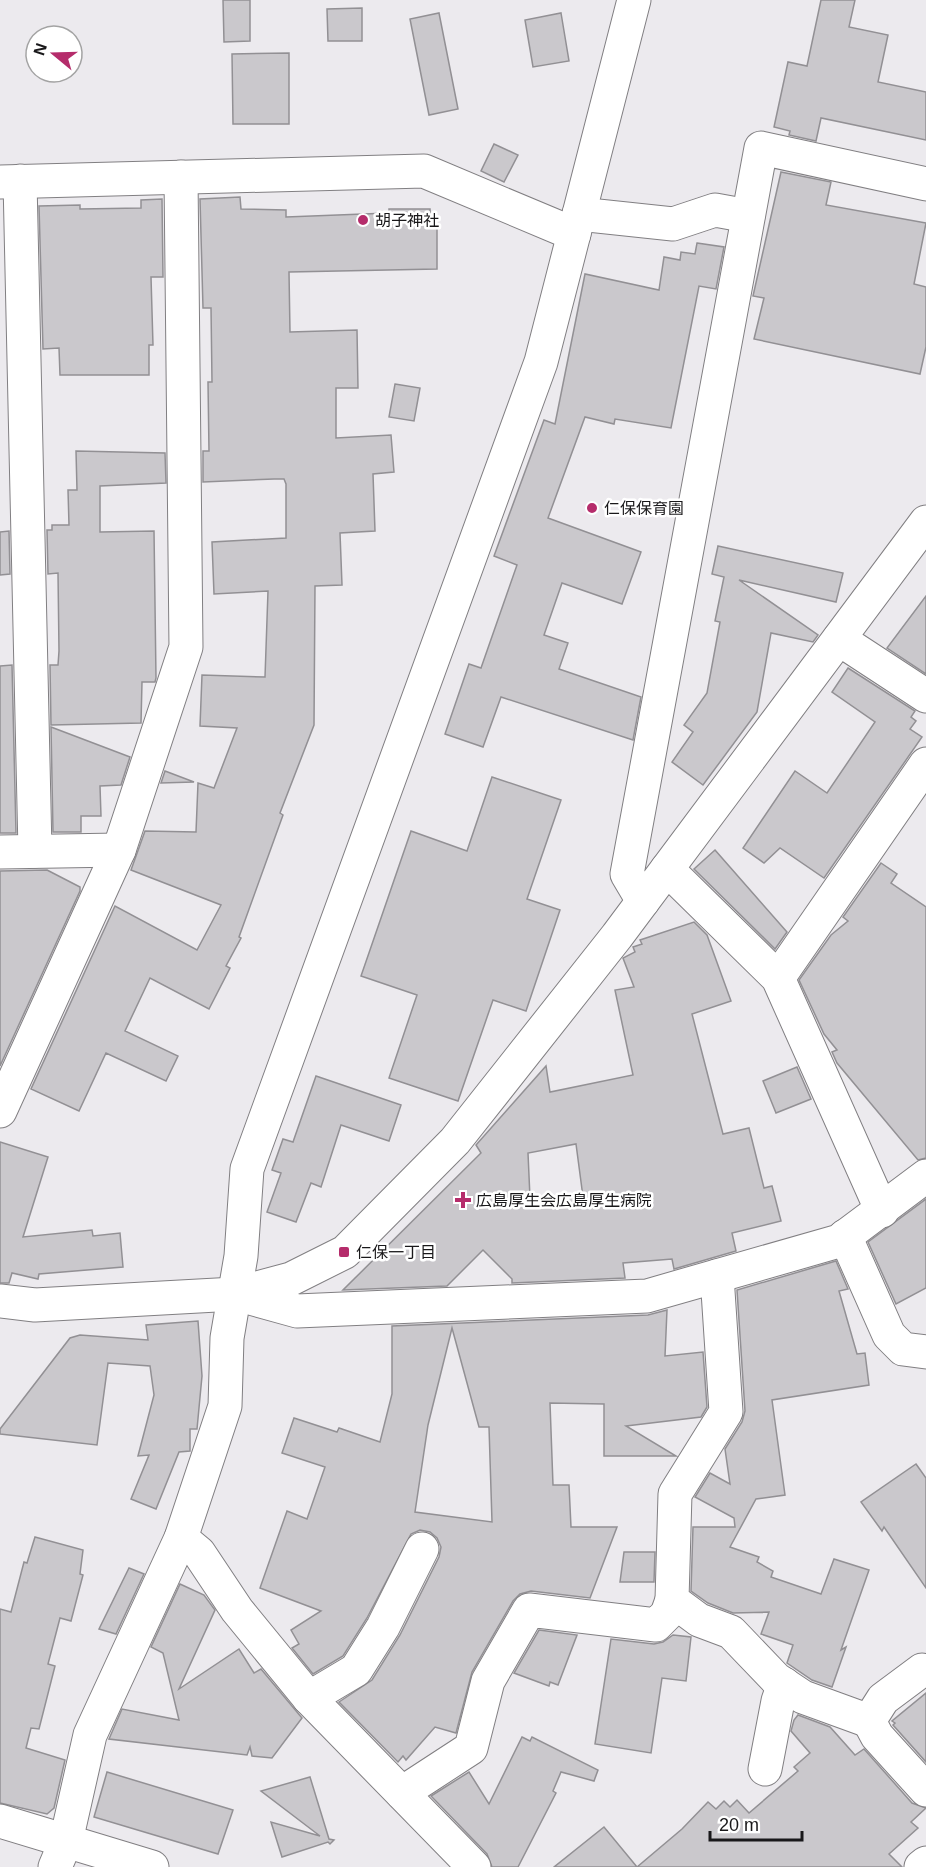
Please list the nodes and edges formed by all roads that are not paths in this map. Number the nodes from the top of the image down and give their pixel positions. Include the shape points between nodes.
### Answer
1 (634, 0) edge
2 (181, 177) junction
3 (10, 182) edge
4 (926, 184) edge
5 (748, 216) junction
6 (577, 224) junction
7 (926, 522) edge
8 (839, 639) junction
9 (926, 696) edge
10 (926, 764) edge
11 (119, 850) junction
12 (34, 851) junction
13 (0, 852) edge
14 (668, 869) junction
15 (644, 901) junction
16 (778, 978) junction
17 (0, 1111) edge
18 (926, 1176) edge
19 (882, 1211) junction
20 (845, 1236) junction
21 (717, 1276) junction
22 (235, 1294) junction
23 (0, 1301) edge
24 (926, 1352) edge
25 (181, 1538) junction
26 (422, 1549) dead end
27 (672, 1600) junction
28 (922, 1670) dead end
29 (784, 1684) junction
30 (309, 1698) junction
31 (869, 1721) junction
32 (765, 1769) dead end
33 (926, 1790) edge
34 (402, 1793) junction
35 (0, 1821) edge
36 (60, 1854) edge
37 (926, 1863) edge
38 (152, 1867) edge
39 (474, 1867) edge
40 (921, 1867) edge

1 - 6 street
2 - 3 street
2 - 6 street via 424,171
2 - 11 street via 186,646
3 - 12 street
4 - 5 street via 761,148
5 - 6 street via 715,210 673,224
5 - 15 street via 627,874
6 - 22 street via 541,362 247,1169
7 - 8 street
8 - 9 street
8 - 14 street
10 - 16 street
11 - 12 street
11 - 17 street
12 - 13 street
14 - 15 street
14 - 16 street
15 - 22 street via 455,1141 345,1252 291,1279
16 - 19 street
18 - 19 street
19 - 20 street
20 - 21 street
20 - 24 street via 889,1335 903,1349
21 - 22 street via 647,1296 297,1311
21 - 27 street via 726,1412 675,1494
22 - 23 street via 35,1305
22 - 25 street via 227,1338 225,1406
25 - 30 street via 199,1553 237,1610
25 - 36 street via 90,1735
26 - 30 street via 383,1627 356,1670
27 - 29 street via 699,1620 731,1632
27 - 34 street via 667,1614 656,1625 530,1610 488,1681 471,1749
28 - 31 street via 883,1699
29 - 31 street via 803,1697
29 - 32 street
30 - 34 street
31 - 33 street via 877,1736
34 - 39 street
35 - 36 street
36 - 38 street
37 - 40 street

